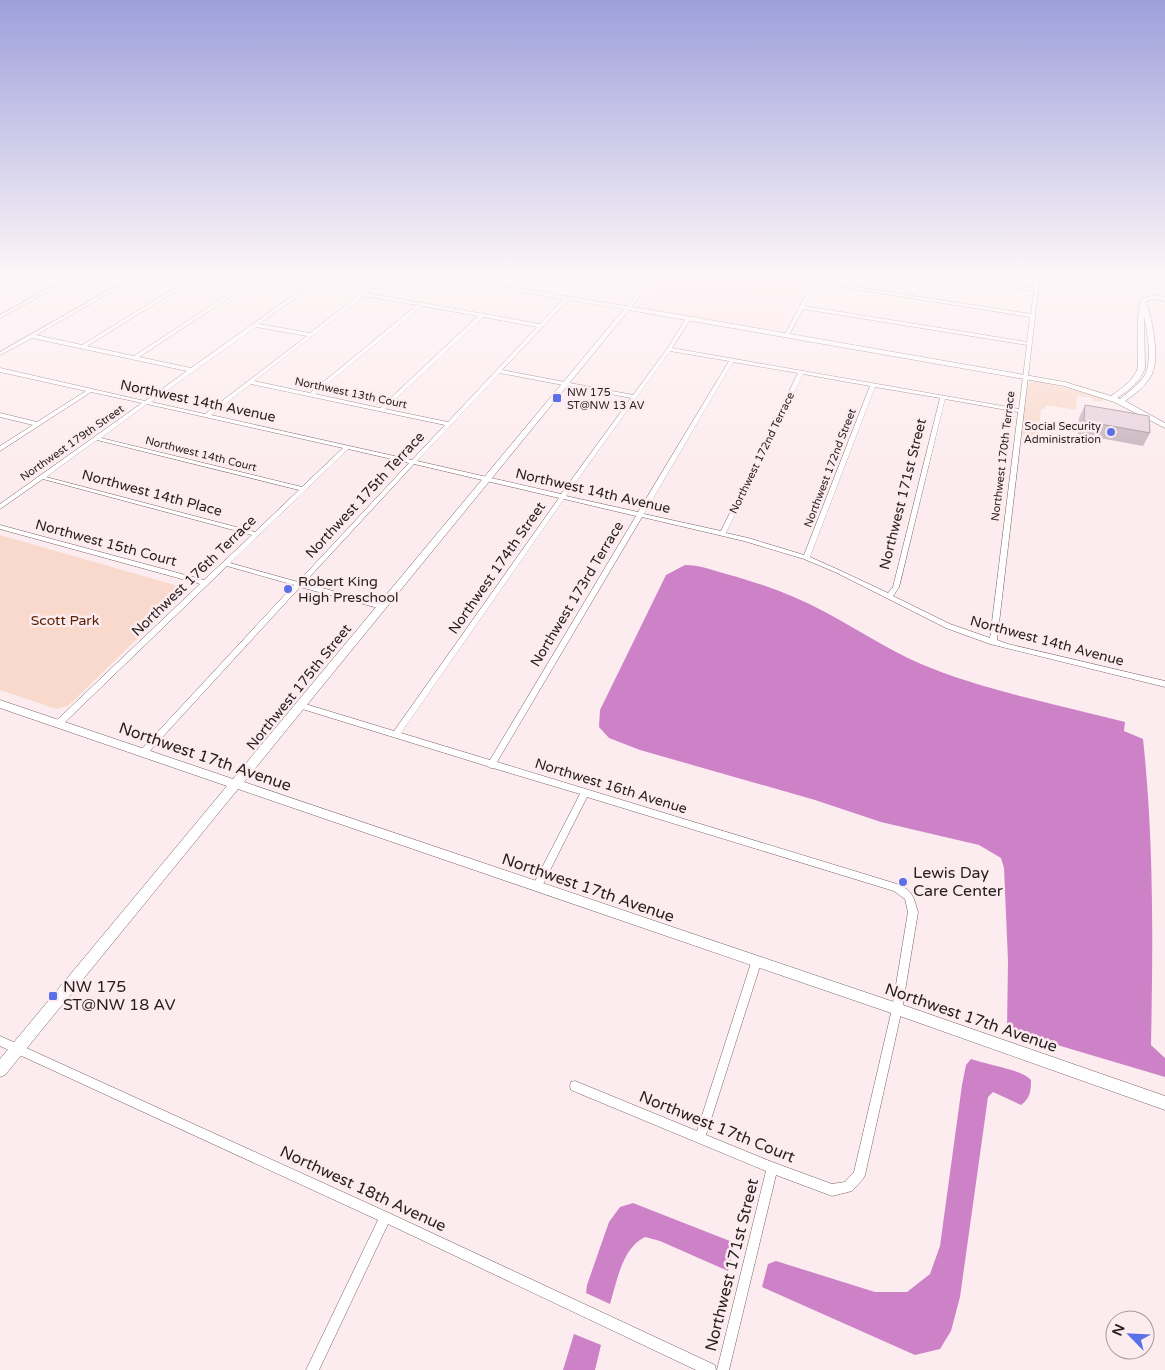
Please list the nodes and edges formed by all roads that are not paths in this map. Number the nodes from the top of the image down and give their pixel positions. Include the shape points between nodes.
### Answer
1 (29, 338) edge
2 (41, 338) edge
3 (98, 338) edge
4 (166, 338) edge
5 (237, 338) edge
6 (307, 338) edge
7 (380, 338) edge
8 (457, 338) edge
9 (530, 338) edge
10 (604, 338) edge
11 (676, 338) edge
12 (798, 338) edge
13 (993, 338) edge
14 (1031, 338) edge
15 (1141, 338) edge
16 (1148, 338) edge
17 (1030, 344) junction
18 (1141, 346) junction
19 (83, 347) junction
20 (1150, 348) junction
21 (669, 349) junction
22 (0, 354) edge
23 (136, 358) junction
24 (732, 360) junction
25 (1141, 369) junction
26 (0, 370) edge
27 (191, 370) junction
28 (1150, 370) junction
29 (498, 371) junction
30 (800, 372) junction
31 (1026, 376) junction
32 (249, 382) junction
33 (566, 385) junction
34 (872, 385) junction
35 (90, 390) junction
36 (311, 395) junction
37 (943, 397) junction
38 (633, 398) junction
39 (1112, 398) junction
40 (1120, 402) junction
41 (146, 403) junction
42 (380, 410) junction
43 (1022, 411) junction
44 (0, 416) edge
45 (206, 416) junction
46 (37, 424) junction
47 (449, 424) junction
48 (1165, 426) edge
49 (95, 438) junction
50 (347, 447) junction
51 (0, 449) edge
52 (414, 462) junction
53 (41, 477) junction
54 (486, 479) junction
55 (303, 489) junction
56 (562, 497) junction
57 (1, 504) edge
58 (640, 514) junction
59 (0, 527) edge
60 (723, 533) junction
61 (257, 534) junction
62 (806, 558) junction
63 (226, 564) junction
64 (205, 583) junction
65 (299, 584) junction
66 (889, 597) junction
67 (382, 607) junction
68 (993, 642) junction
69 (1165, 684) edge
70 (0, 704) edge
71 (302, 706) junction
72 (59, 724) junction
73 (395, 735) junction
74 (143, 753) junction
75 (490, 765) junction
76 (236, 786) junction
77 (584, 792) junction
78 (538, 887) junction
79 (756, 963) junction
80 (897, 1010) junction
81 (0, 1041) edge
82 (18, 1049) junction
83 (0, 1070) edge
84 (574, 1086) dead end
85 (1165, 1103) edge
86 (700, 1138) junction
87 (772, 1168) junction
88 (385, 1216) junction
89 (312, 1370) edge
90 (710, 1370) edge
91 (722, 1370) edge

1 - 22 street
2 - 19 street
3 - 19 street
4 - 23 street
5 - 27 street, Northwest 179th Street
6 - 32 street
7 - 36 street
8 - 42 street
9 - 29 street, Northwest 175th Terrace
10 - 33 street, Northwest 175th Street
11 - 21 street, Northwest 174th Street
12 - 31 street
13 - 17 street
14 - 17 street, Northwest 170th Terrace
15 - 18 street
16 - 20 street
17 - 31 street, Northwest 170th Terrace
18 - 20 street
18 - 25 street
19 - 23 street
20 - 28 street
21 - 24 street
21 - 38 street, Northwest 174th Street
23 - 27 street
24 - 30 street
24 - 58 street, Northwest 173rd Terrace
25 - 28 street
25 - 39 street via 1133,382
26 - 35 street, Northwest 14th Avenue
27 - 41 street, Northwest 179th Street
28 - 40 street via 1138,388
29 - 33 street
29 - 47 street, Northwest 175th Terrace
30 - 34 street
30 - 60 street, Northwest 172nd Terrace
31 - 39 street
31 - 43 street, Northwest 170th Terrace
32 - 36 street, Northwest 13th Court
32 - 45 street
33 - 38 street
33 - 54 street, Northwest 175th Street
34 - 37 street
34 - 62 street, Northwest 172nd Street
35 - 41 street, Northwest 14th Avenue
35 - 46 street
36 - 42 street, Northwest 13th Court
37 - 43 street
37 - 66 street, Northwest 171st Street via 896,587
38 - 56 street, Northwest 174th Street
39 - 40 street
40 - 48 street
41 - 45 street, Northwest 14th Avenue
41 - 49 street, Northwest 179th Street
42 - 47 street, Northwest 13th Court
43 - 68 street, Northwest 170th Terrace
44 - 46 street
45 - 50 street, Northwest 14th Avenue
46 - 51 street
47 - 52 street, Northwest 175th Terrace
49 - 53 street, Northwest 179th Street
49 - 55 street, Northwest 14th Court
50 - 52 street, Northwest 14th Avenue
50 - 55 street, Northwest 176th Terrace
52 - 54 street, Northwest 14th Avenue
52 - 65 street, Northwest 175th Terrace
53 - 57 street, Northwest 179th Street
53 - 61 street, Northwest 14th Place
54 - 56 street, Northwest 14th Avenue
54 - 67 street, Northwest 175th Street
55 - 61 street, Northwest 176th Terrace
56 - 58 street, Northwest 14th Avenue
56 - 73 street, Northwest 174th Street
58 - 60 street, Northwest 14th Avenue
58 - 75 street, Northwest 173rd Terrace
59 - 64 street, Northwest 15th Court
60 - 62 street, Northwest 14th Avenue
61 - 63 street, Northwest 176th Terrace
62 - 66 street, Northwest 14th Avenue
63 - 64 street, Northwest 176th Terrace
63 - 65 street
64 - 72 street, Northwest 176th Terrace
65 - 67 street
65 - 74 street, Northwest 175th Terrace
66 - 68 street, Northwest 14th Avenue via 948,626
67 - 71 street, Northwest 175th Street
68 - 69 street, Northwest 14th Avenue
70 - 72 street, Northwest 17th Avenue
71 - 73 street, Northwest 16th Avenue
71 - 76 street, Northwest 175th Street
72 - 74 street, Northwest 17th Avenue
73 - 75 street, Northwest 16th Avenue
74 - 76 street, Northwest 17th Avenue
75 - 77 street, Northwest 16th Avenue
76 - 78 street, Northwest 17th Avenue
76 - 82 street, Northwest 175th Street
77 - 78 street
77 - 80 street, Northwest 16th Avenue via 897,888 909,897 913,912
78 - 79 street, Northwest 17th Avenue
79 - 80 street, Northwest 17th Avenue
79 - 86 street
80 - 85 street, Northwest 17th Avenue
80 - 87 street, Northwest 17th Court via 859,1175 848,1187 832,1190
81 - 82 street, Northwest 18th Avenue
82 - 83 street, Northwest 175th Street
82 - 88 street, Northwest 18th Avenue
84 - 86 street, Northwest 17th Court
86 - 87 street, Northwest 17th Court
87 - 91 street, Northwest 171st Street
88 - 89 street
88 - 90 street, Northwest 18th Avenue

